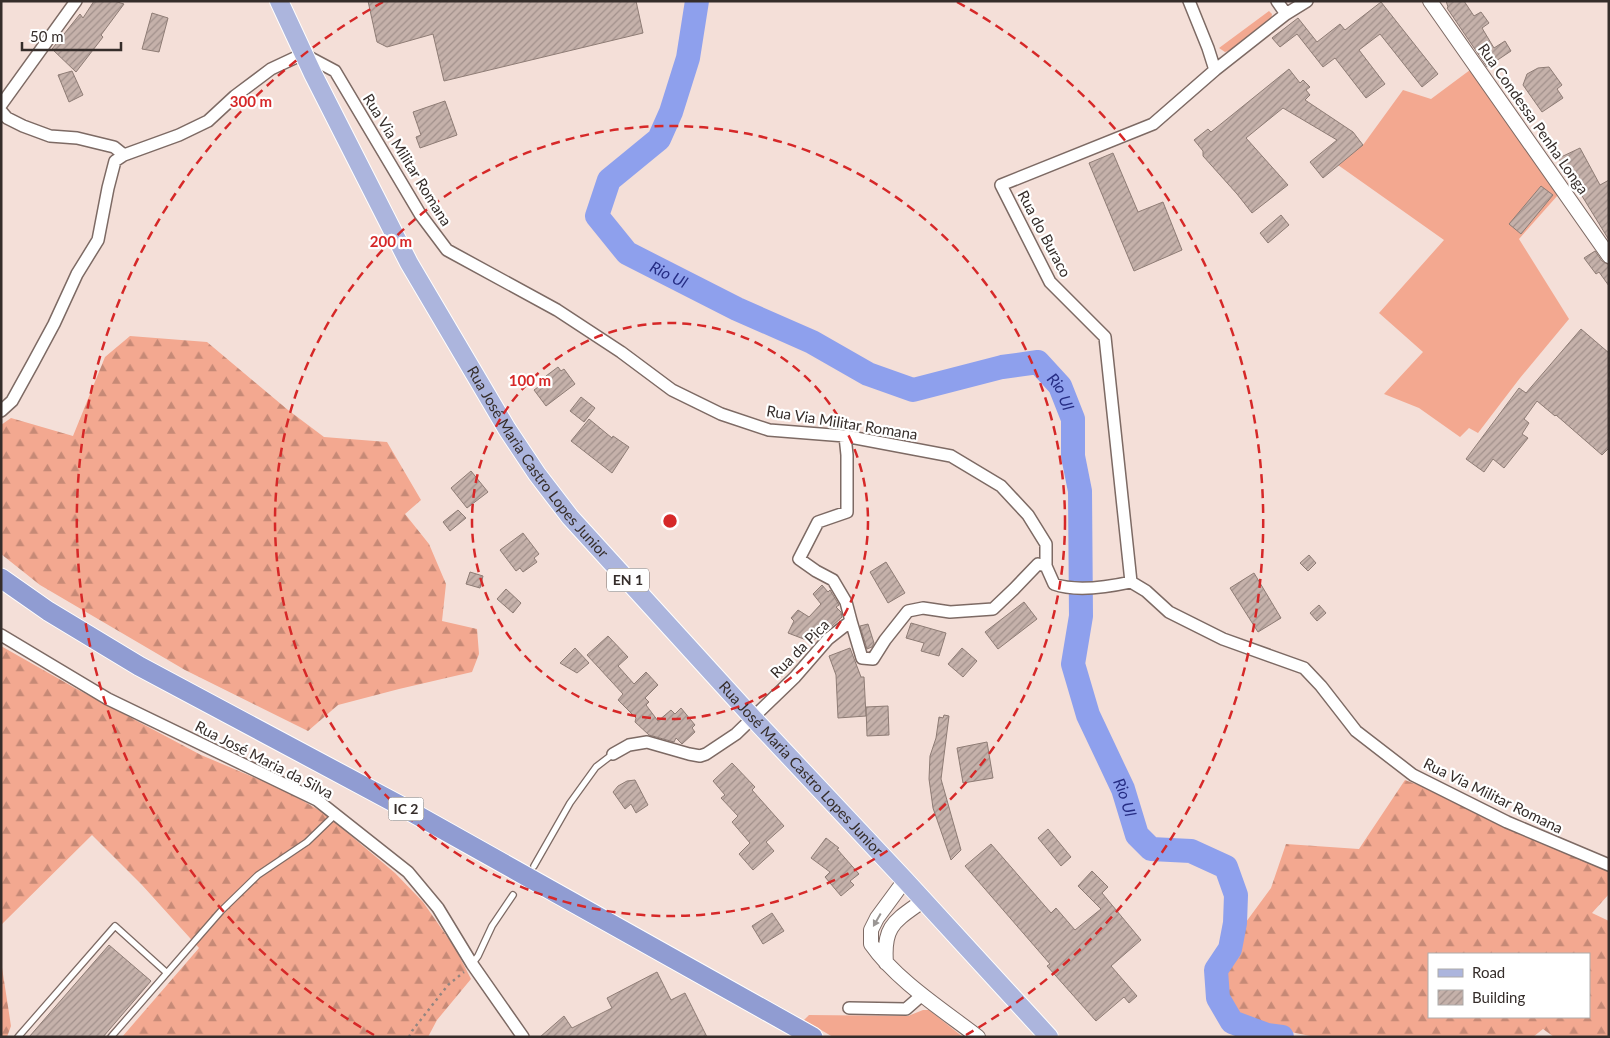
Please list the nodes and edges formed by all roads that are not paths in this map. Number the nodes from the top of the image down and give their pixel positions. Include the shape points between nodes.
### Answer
1 (76, 1) edge
2 (279, 1) edge
3 (1188, 1) edge
4 (1278, 1) edge
5 (1307, 1) edge
6 (1430, 1) edge
7 (1286, 14) junction
8 (303, 54) junction
9 (1215, 70) junction
10 (1, 105) edge
11 (1, 111) edge
12 (124, 155) junction
13 (1609, 256) edge
14 (1, 411) edge
15 (845, 436) junction
16 (1046, 566) junction
17 (1, 578) edge
18 (1131, 582) junction
19 (1, 592) edge
20 (851, 621) junction
21 (1, 635) edge
22 (753, 718) junction
23 (613, 754) joint
24 (336, 814) junction
25 (1609, 865) edge
26 (534, 866) dead end
27 (905, 880) junction
28 (513, 895) dead end
29 (924, 900) junction
30 (886, 963) junction
31 (472, 964) junction
32 (166, 973) junction
33 (922, 995) junction
34 (848, 1008) dead end
35 (18, 1037) edge
36 (112, 1037) edge
37 (523, 1037) edge
38 (791, 1037) edge
39 (813, 1037) edge
40 (978, 1037) edge
41 (1049, 1037) edge

1 - 10 street
2 - 8 main road, Rua José Maria Castro Lopes Junior / EN 1
3 - 9 street
4 - 7 street
5 - 7 street
6 - 13 street, Rua Condessa Penha Longa
7 - 9 street
8 - 12 street via 271,69 208,121 179,136
8 - 15 street, Rua Via Militar Romana via 335,71 420,214 447,250 557,310 622,352 672,390 721,414 768,430
8 - 22 main road, Rua José Maria Castro Lopes Junior / EN 1 via 409,263 537,474 570,517
9 - 18 street, Rua do Buraco via 1153,124 1001,185 1050,282 1104,337
11 - 12 street via 7,118 50,136 77,138 114,147
12 - 14 street via 115,161 98,240 77,274 12,401
15 - 16 street, Rua Via Militar Romana via 951,456 1001,486 1028,515 1046,544
15 - 20 street via 847,512 818,522 799,559 833,580 846,602
16 - 18 street, Rua Via Militar Romana via 1054,584 1064,588
16 - 20 street, Rua da Pica via 1038,564 993,609 950,612 923,608 908,611 873,659 862,658
17 - 39 highway, IC 2 via 48,611 139,666 399,805
18 - 25 street, Rua Via Militar Romana via 1146,590 1169,612 1223,639 1304,668 1356,731 1413,775 1507,822
19 - 38 highway, IC 2 via 114,664 360,796
20 - 22 street, Rua da Pica via 828,639
21 - 24 street, Rua José Maria da Silva via 108,699 317,800
22 - 23 street, Rua da Pica via 736,734 700,756 647,742 629,745
22 - 27 main road, Rua José Maria Castro Lopes Junior / EN 1
23 - 26 lane via 596,767 570,803
24 - 31 street, Rua José Maria da Silva via 408,872 438,908
24 - 32 lane via 307,842 258,875
27 - 29 main road, Rua José Maria Castro Lopes Junior / EN 1
27 -> 30 street via 871,930 871,944
28 - 31 lane
29 - 30 street via 889,929
29 - 41 main road, Rua José Maria Castro Lopes Junior / EN 1
30 - 33 street
31 - 37 street, Rua José Maria da Silva
32 - 35 lane via 115,926
32 - 36 lane
33 - 34 street via 906,1009
33 - 40 street

